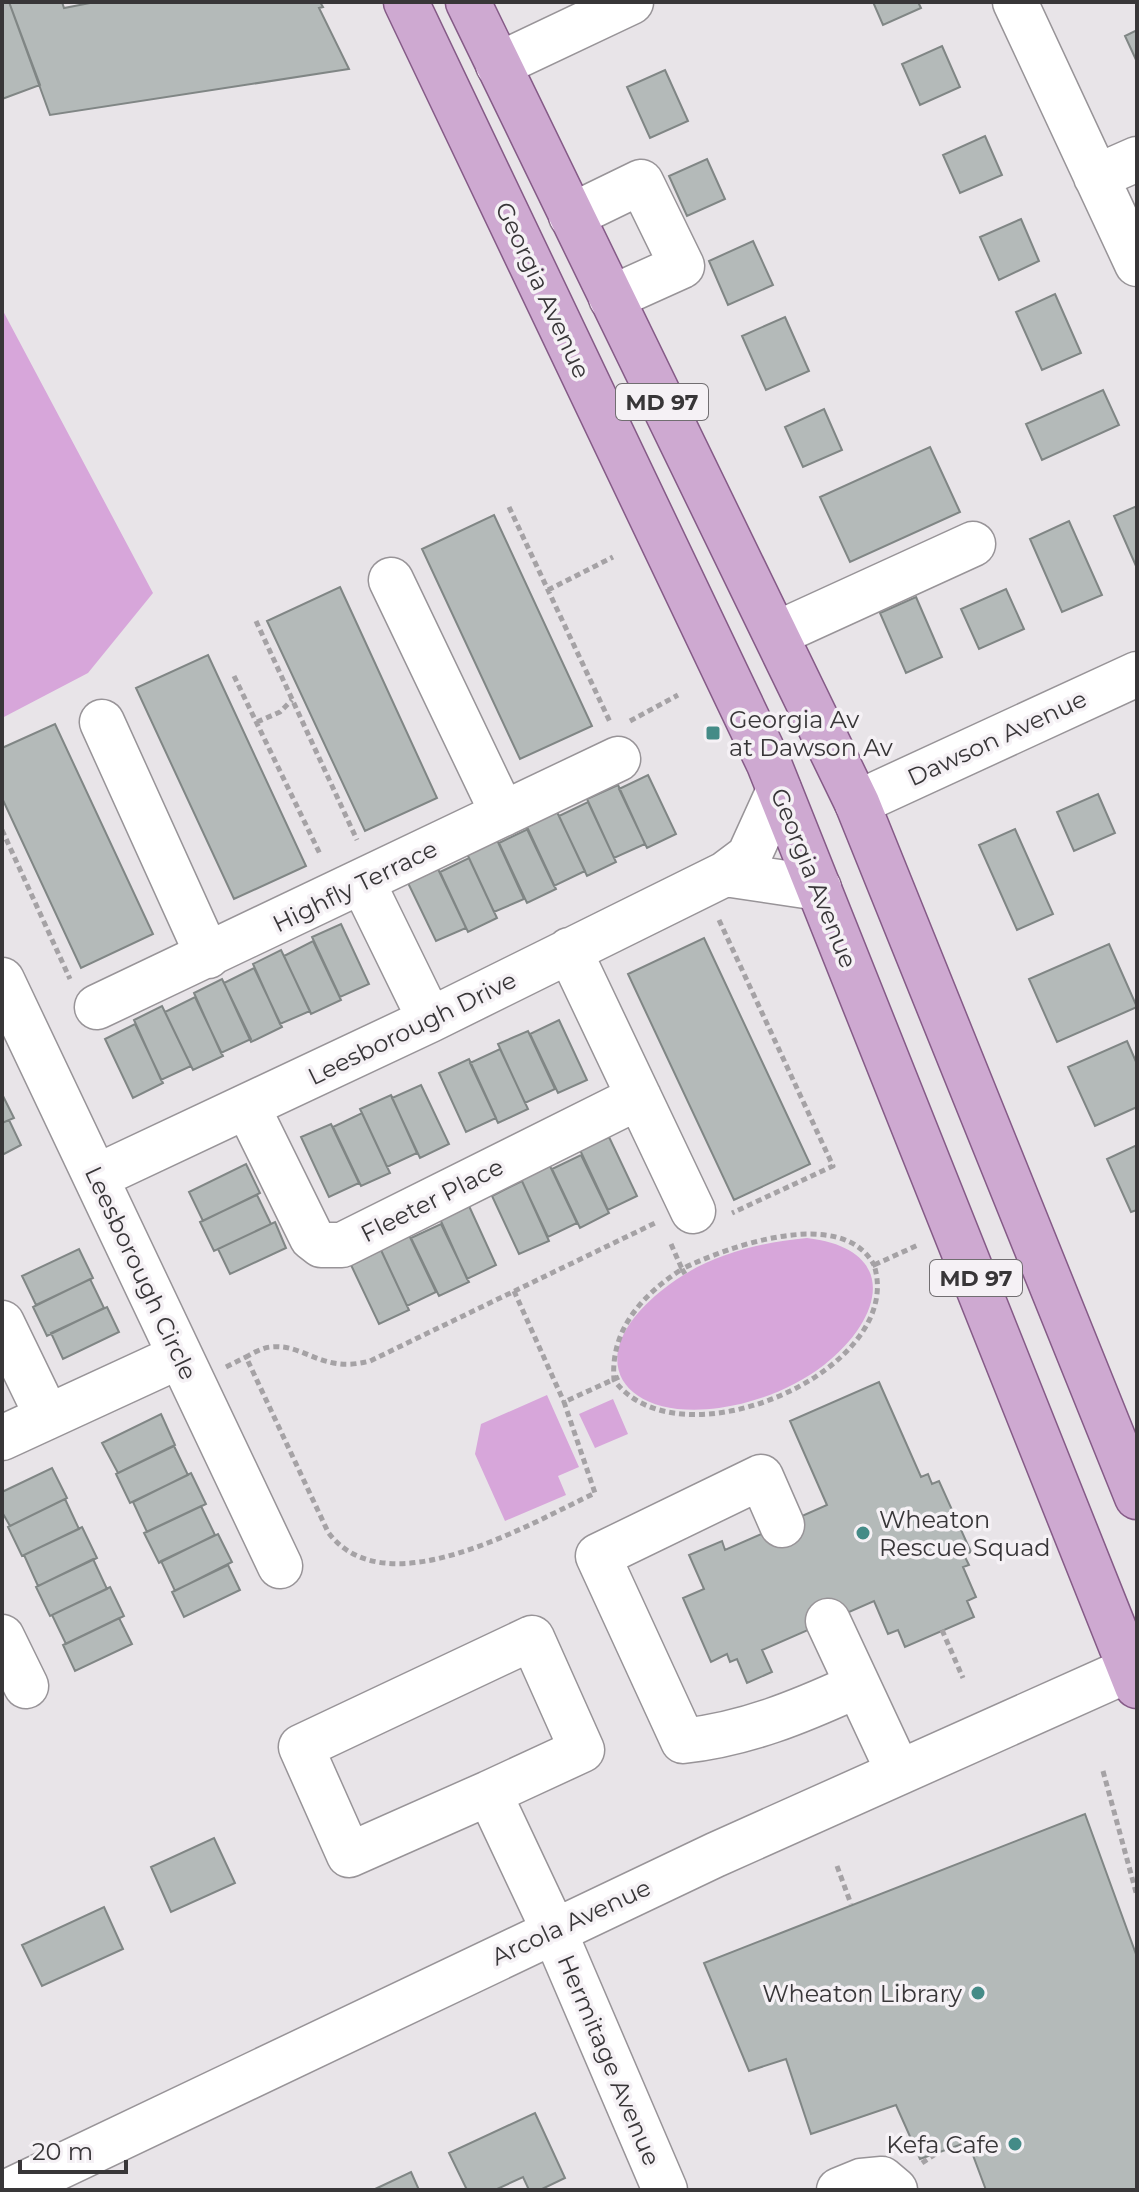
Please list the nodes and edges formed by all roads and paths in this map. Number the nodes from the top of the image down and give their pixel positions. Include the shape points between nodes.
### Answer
1 (406, 2) edge
2 (468, 2) edge
3 (631, 2) edge
4 (1015, 2) edge
5 (498, 65) junction
6 (1137, 159) edge
7 (1096, 177) junction
8 (571, 216) junction
9 (1137, 264) edge
10 (611, 298) junction
11 (509, 507) dead end
12 (973, 544) dead end
13 (613, 557) dead end
14 (391, 580) dead end
15 (548, 590) junction
16 (256, 621) dead end
17 (776, 634) junction
18 (1137, 674) edge
19 (234, 676) dead end
20 (292, 700) junction
21 (102, 722) dead end
22 (257, 722) junction
23 (616, 744) joint
24 (760, 744) junction
25 (779, 790) junction
26 (857, 803) junction
27 (503, 814) junction
28 (2, 830) edge
29 (349, 865) junction
30 (725, 874) junction
31 (819, 888) junction
32 (718, 918) dead end
33 (569, 950) junction
34 (208, 956) junction
35 (2, 980) edge
36 (85, 995) joint
37 (430, 1020) junction
38 (639, 1097) junction
39 (248, 1108) junction
40 (96, 1177) junction
41 (692, 1226) junction
42 (918, 1245) dead end
43 (872, 1266) junction
44 (684, 1272) junction
45 (514, 1291) junction
46 (2, 1323) edge
47 (180, 1356) junction
48 (616, 1378) junction
49 (564, 1402) junction
50 (47, 1416) junction
51 (2, 1438) edge
52 (1137, 1497) edge
53 (782, 1525) dead end
54 (280, 1566) dead end
55 (828, 1621) dead end
56 (942, 1630) dead end
57 (2, 1637) edge
58 (1135, 1673) edge
59 (963, 1678) dead end
60 (26, 1686) dead end
61 (856, 1686) junction
62 (898, 1771) junction
63 (1103, 1771) dead end
64 (489, 1793) junction
65 (837, 1866) dead end
66 (1137, 1896) edge
67 (851, 1904) dead end
68 (554, 1931) junction
69 (937, 2153) dead end
70 (908, 2177) edge
71 (11, 2190) edge
72 (665, 2190) edge
73 (839, 2190) edge

1 - 24 main road, Georgia Avenue / MD 97
2 - 5 main road, MD 97
3 - 5 street
4 - 7 street
5 - 8 main road, MD 97
6 - 7 street
7 - 9 street
8 - 10 main road, MD 97
8 - 10 street via 641,182 676,252 682,266
10 - 17 main road, MD 97
11 - 15 path
12 - 17 street
13 - 15 path
14 - 27 street
15 - 23 path
16 - 20 path
17 - 26 main road, MD 97
18 - 26 street, Dawson Avenue
19 - 22 path
20 - 22 path
20 - 29 path
21 - 34 street
22 - 29 path
23 - 27 street, Highfly Terrace
24 - 25 main road, Georgia Avenue / MD 97
24 - 26 main road
25 - 30 street, Leesborough Drive via 749,856
25 - 31 main road, Georgia Avenue / MD 97
26 - 31 main road via 832,843
26 - 52 main road, MD 97
27 - 29 street, Highfly Terrace
28 - 36 path
29 - 34 street, Highfly Terrace
29 - 37 street
30 - 31 street
30 - 33 street, Leesborough Drive
31 - 58 main road, Georgia Avenue / MD 97
32 - 41 path via 833,1166
33 - 37 street, Leesborough Drive
33 - 38 street
34 - 36 street, Highfly Terrace
35 - 40 street, Leesborough Circle
37 - 39 street, Leesborough Drive
38 - 39 street, Fleeter Place via 342,1245 321,1245 312,1238
38 - 41 street
39 - 40 street, Leesborough Drive
40 - 47 street, Leesborough Circle
41 - 44 path
41 - 45 path via 660,1220
42 - 43 path
43 - 44 path via 848,1243 804,1235 735,1246
43 - 48 path via 879,1286 865,1328 828,1367 768,1400 725,1412 682,1414 646,1407
44 - 48 path via 642,1303 618,1336 613,1351
45 - 49 path
45 - 49 path via 365,1362 337,1365 268,1347 246,1357 328,1532 347,1552 365,1559 447,1558 595,1493
46 - 50 street
47 - 50 street
47 - 54 street, Leesborough Circle
48 - 49 path
50 - 51 street
53 - 61 street via 761,1477 598,1556 683,1741 762,1725
55 - 61 street
56 - 59 path
57 - 60 street
58 - 62 street, Arcola Avenue
61 - 62 street
62 - 68 street, Arcola Avenue
63 - 66 path
64 - 64 street via 349,1855 301,1747 532,1638 582,1750
64 - 68 street, Hermitage Avenue
65 - 67 path
68 - 71 street, Arcola Avenue
68 - 72 street, Hermitage Avenue
69 - 70 path
70 - 73 street via 861,2181

